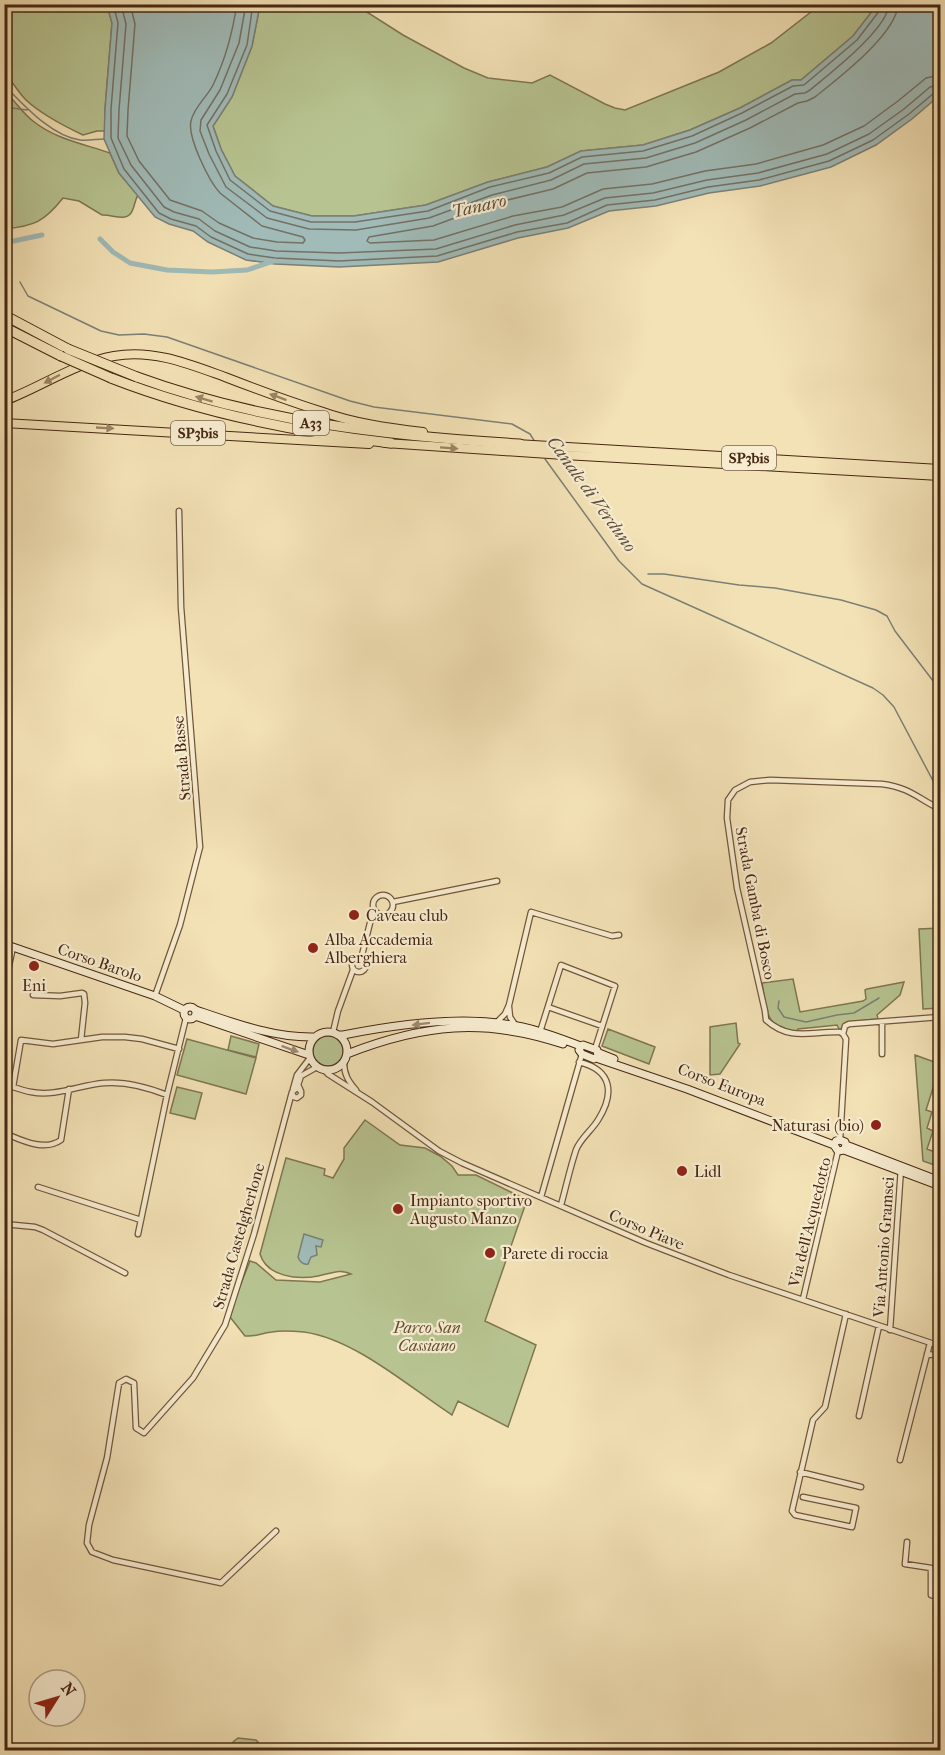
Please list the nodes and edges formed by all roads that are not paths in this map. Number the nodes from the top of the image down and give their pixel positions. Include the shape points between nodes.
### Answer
1 (4, 315) edge
2 (4, 327) edge
3 (4, 401) edge
4 (4, 423) edge
5 (391, 443) junction
6 (520, 444) junction
7 (940, 469) edge
8 (940, 476) edge
9 (179, 511) dead end
10 (940, 809) edge
11 (497, 881) dead end
12 (393, 902) junction
13 (375, 911) junction
14 (619, 935) dead end
15 (4, 944) edge
16 (13, 947) junction
17 (361, 959) junction
18 (353, 970) junction
19 (4, 989) edge
20 (33, 995) dead end
21 (155, 996) junction
22 (509, 1005) junction
23 (548, 1007) junction
24 (184, 1010) junction
25 (195, 1013) junction
26 (940, 1017) edge
27 (186, 1018) junction
28 (882, 1022) junction
29 (496, 1023) junction
30 (516, 1026) junction
31 (602, 1026) junction
32 (540, 1032) junction
33 (336, 1034) junction
34 (843, 1034) junction
35 (315, 1037) junction
36 (81, 1040) junction
37 (178, 1049) junction
38 (580, 1053) junction
39 (597, 1053) junction
40 (347, 1054) junction
41 (882, 1054) dead end
42 (310, 1056) junction
43 (344, 1062) junction
44 (321, 1068) junction
45 (69, 1089) junction
46 (300, 1089) junction
47 (293, 1094) junction
48 (167, 1095) junction
49 (363, 1096) junction
50 (4, 1133) edge
51 (840, 1145) junction
52 (901, 1169) junction
53 (940, 1181) edge
54 (940, 1186) edge
55 (38, 1187) dead end
56 (542, 1197) junction
57 (561, 1205) junction
58 (141, 1221) junction
59 (4, 1224) edge
60 (138, 1234) dead end
61 (125, 1273) dead end
62 (803, 1299) junction
63 (846, 1314) junction
64 (879, 1326) junction
65 (890, 1330) junction
66 (930, 1342) junction
67 (940, 1346) edge
68 (927, 1354) junction
69 (940, 1356) edge
70 (859, 1416) dead end
71 (900, 1460) dead end
72 (800, 1472) junction
73 (940, 1482) edge
74 (861, 1487) dead end
75 (938, 1490) dead end
76 (803, 1497) dead end
77 (276, 1531) dead end
78 (908, 1542) dead end
79 (940, 1597) edge

6 -> 1 highway, A33, bridge via 375,432 212,402 68,349
2 - 5 highway, A33, bridge via 111,378 199,408 307,431
6 -> 3 highway via 339,418 185,363 147,355 122,355 93,362
4 -> 5 highway, SP3bis
5 -> 8 highway, SP3bis
6 - 7 highway, SP3bis
9 - 21 street, Strada Basse via 181,608 200,847 180,926
10 - 34 street, Strada Gamba di Bosco via 900,786 882,784 750,782 735,790 728,800 727,818 739,896 766,1020 785,1033
11 - 12 street
12 - 13 street via 387,914
12 - 13 street via 387,895 380,895 373,902
13 - 17 street
14 - 22 street via 531,912
15 - 16 main road, Corso Barolo
16 - 19 street
16 - 21 main road, Corso Barolo
17 - 18 street via 353,962
17 - 18 street via 365,969
18 - 33 street via 338,1011
20 - 36 street via 84,994
21 - 24 main road, Corso Barolo
22 - 29 street
22 - 30 street
23 - 31 street
23 - 31 street via 561,965 615,986
23 - 32 street
24 - 25 main road via 191,1006
24 - 27 main road
25 - 27 main road
25 - 35 main road via 294,1037
25 -> 42 main road
26 - 28 street
27 - 37 street
28 - 34 street via 849,1024
28 - 41 street
29 - 30 main road
29 -> 33 main road via 443,1021
30 - 32 main road
31 - 39 street
32 - 38 main road
33 - 35 main road via 324,1032
33 - 40 main road via 346,1043
34 - 51 street, Via dell'Acquedotto via 846,1055
35 - 42 main road via 309,1045
36 - 37 street via 125,1037
36 - 45 street via 53,1044 21,1040 13,1087 47,1093
37 - 48 street
38 - 39 main road via 586,1045
38 - 40 main road via 524,1033 471,1027 411,1034
38 - 56 street
38 - 57 street via 588,1064 601,1071 609,1088 599,1118 577,1148
39 - 51 main road, Corso Europa
39 - 51 main road, Corso Europa
40 - 43 main road
42 - 44 main road
42 - 47 street via 297,1076
43 - 44 main road via 335,1069
43 - 49 street via 344,1074
44 - 46 street via 301,1076
44 - 49 street
45 - 48 street via 121,1083
45 - 50 street via 61,1140 57,1143 33,1144
46 - 47 street via 295,1088
46 - 47 street via 301,1095
47 - 77 street, Strada Castelgherlone via 225,1324 193,1378 144,1433 136,1428 134,1383 126,1379 119,1383 87,1543 92,1552 113,1560 221,1583
48 - 58 street
49 - 56 street, Corso Piave via 440,1151
51 - 52 main road, Corso Europa
51 - 62 street, Via dell'Acquedotto
52 - 53 main road, Corso Europa
52 - 54 main road, Corso Europa
52 - 65 street, Via Antonio Gramsci
55 - 58 street
56 - 57 street, Corso Piave
57 - 62 street, Corso Piave via 646,1243
58 - 60 street
59 - 61 street via 43,1230
62 - 63 street, Corso Piave
63 - 64 street, Corso Piave
63 - 72 street via 825,1407 813,1420
64 - 65 street, Corso Piave
64 - 70 street
65 - 66 street, Corso Piave
66 - 67 street, Corso Piave
66 - 68 street
68 - 69 street
68 - 71 street
72 - 74 street
72 - 76 street via 792,1511 795,1515 852,1527 856,1508
73 - 75 street
78 - 79 street via 905,1564 931,1568 931,1595

